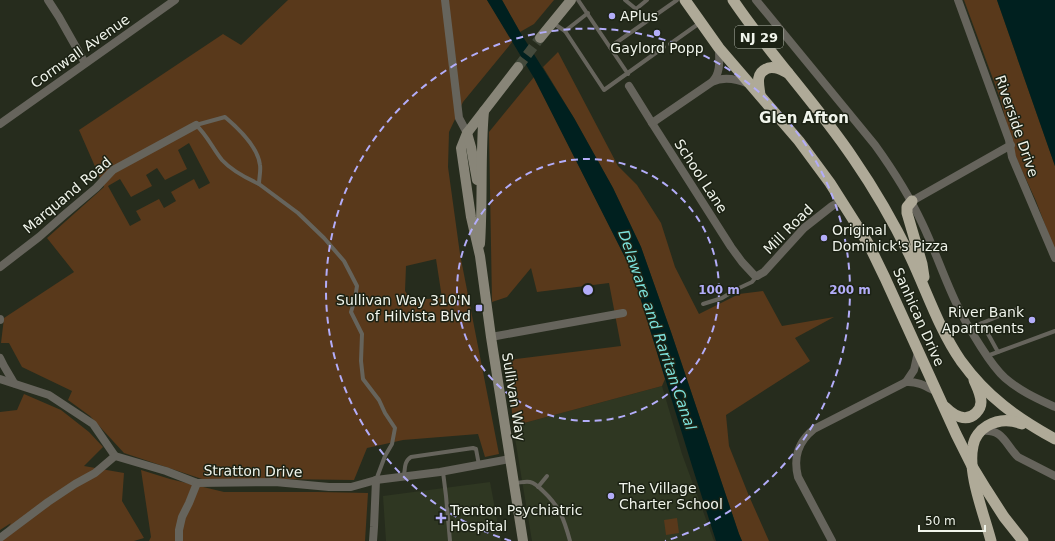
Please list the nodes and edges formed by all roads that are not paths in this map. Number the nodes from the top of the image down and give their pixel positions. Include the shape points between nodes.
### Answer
1 (48, 0) edge
2 (175, 0) edge
3 (445, 0) edge
4 (571, 0) edge
5 (578, 0) edge
6 (625, 0) edge
7 (647, 0) edge
8 (677, 0) edge
9 (686, 0) edge
10 (733, 0) edge
11 (756, 0) edge
12 (958, 0) edge
13 (588, 13) junction
14 (701, 22) junction
15 (552, 23) junction
16 (565, 31) junction
17 (540, 38) tunnel mouth
18 (670, 44) dead end
19 (610, 47) junction
20 (664, 48) dead end
21 (719, 48) junction
22 (85, 63) junction
23 (518, 66) tunnel mouth
24 (788, 73) junction
25 (628, 74) junction
26 (712, 82) junction
27 (750, 84) junction
28 (629, 86) dead end
29 (760, 96) junction
30 (484, 111) junction
31 (652, 123) junction
32 (0, 124) edge
33 (196, 126) junction
34 (467, 133) junction
35 (1010, 145) junction
36 (259, 184) junction
37 (482, 198) junction
38 (841, 201) junction
39 (912, 202) junction
40 (480, 256) junction
41 (1055, 258) edge
42 (0, 267) edge
43 (756, 276) junction
44 (928, 296) junction
45 (703, 304) dead end
46 (1017, 309) dead end
47 (623, 313) dead end
48 (982, 323) junction
49 (969, 328) junction
50 (1055, 331) edge
51 (491, 337) junction
52 (918, 352) junction
53 (998, 352) junction
54 (987, 356) junction
55 (0, 358) edge
56 (968, 369) junction
57 (0, 378) edge
58 (906, 382) junction
59 (14, 383) junction
60 (937, 392) junction
61 (942, 404) junction
62 (1055, 407) edge
63 (1034, 428) junction
64 (981, 431) junction
65 (1055, 439) edge
66 (115, 456) junction
67 (510, 459) junction
68 (479, 465) junction
69 (972, 466) junction
70 (443, 471) junction
71 (404, 476) junction
72 (546, 476) dead end
73 (1055, 476) edge
74 (376, 480) junction
75 (197, 483) junction
76 (514, 483) junction
77 (538, 487) junction
78 (0, 538) edge
79 (179, 541) edge
80 (373, 541) edge
81 (450, 541) edge
82 (523, 541) edge
83 (570, 541) edge
84 (832, 541) edge
85 (991, 541) edge
86 (1023, 541) edge

1 - 22 street
2 - 22 street, Cornwall Avenue
3 - 34 street via 459,118
4 - 15 main road
5 - 13 lane
6 - 7 lane via 636,9
8 - 19 lane
9 - 14 highway, Sanhican Drive / NJ 29
10 - 24 highway, NJ 29
11 - 39 street via 875,145
12 - 35 street, Riverside Drive
13 - 16 lane
13 - 19 lane
14 - 18 lane
14 - 21 highway, Sanhican Drive / NJ 29
15 - 16 lane
15 - 17 main road
16 - 25 lane via 604,90
19 - 25 lane
20 - 25 lane
21 - 26 street via 719,69
21 - 27 highway, Sanhican Drive / NJ 29
22 - 32 street, Cornwall Avenue
23 - 30 main road, Sullivan Way
24 - 29 highway via 774,67 762,71 758,79
24 - 44 highway, NJ 29 via 832,128 880,199
26 - 27 street via 719,79 735,79
26 - 31 street
27 - 29 highway, Sanhican Drive / NJ 29
28 - 31 street, School Lane
29 - 38 highway, Sanhican Drive / NJ 29 via 799,141
30 - 34 main road, Sullivan Way
30 - 37 main road, Sullivan Way via 481,148
31 - 43 street, School Lane via 731,247
33 - 36 lane via 222,160
33 - 36 lane via 225,117 235,125 256,151 260,164
33 - 42 street, Marquand Road via 113,170 39,237
34 - 37 main road
34 - 40 main road, Sullivan Way via 461,148 471,217
35 - 39 street
35 - 41 street, Riverside Drive via 1012,158
36 - 74 lane via 298,213 324,238 344,261 357,286 351,312 362,334 363,379 395,428 392,444
37 - 40 main road, Sullivan Way
38 - 43 street, Mill Road via 804,228 771,265
38 - 52 highway, Sanhican Drive / NJ 29 via 886,278
39 - 44 highway via 907,207 907,213 922,264
39 - 49 street
40 - 51 main road, Sullivan Way
43 - 45 lane via 752,282 722,298
44 - 56 highway, NJ 29 via 953,349
46 - 48 lane
47 - 51 street
48 - 49 lane
48 - 53 lane
49 - 54 street
50 - 53 lane
51 - 67 main road, Sullivan Way
52 - 58 street via 914,370
52 - 60 highway, Sanhican Drive / NJ 29
53 - 54 lane
54 - 62 street via 1004,377 1016,386
55 - 59 street
56 - 61 highway via 980,398 977,412 970,417 960,417
56 - 63 highway, NJ 29 via 999,403
57 - 59 street
58 - 60 street via 914,382
58 - 84 street via 814,429 798,448 798,477
59 - 66 street via 49,395 93,424
60 - 61 highway, Sanhican Drive / NJ 29
61 - 69 highway, Sanhican Drive / NJ 29
63 - 64 highway via 1004,420 991,424
63 - 65 highway, NJ 29
64 - 69 highway via 973,444
64 - 73 street via 999,434 1018,457
66 - 75 street, Stratton Drive
66 - 78 street via 95,473 48,502
67 - 68 street, Stratton Drive
67 - 76 main road, Sullivan Way
68 - 70 street, Stratton Drive
68 - 71 lane via 476,449 473,448 410,457 405,463
69 - 85 highway
69 - 86 highway, Sanhican Drive / NJ 29 via 1004,517
70 - 71 street, Stratton Drive
70 - 81 lane
71 - 74 street, Stratton Drive
72 - 77 lane
74 - 75 street, Stratton Drive via 351,487 275,482
74 - 80 street
75 - 79 street via 182,516
76 - 77 lane via 530,482
76 - 82 main road, Sullivan Way
77 - 83 lane via 558,508

